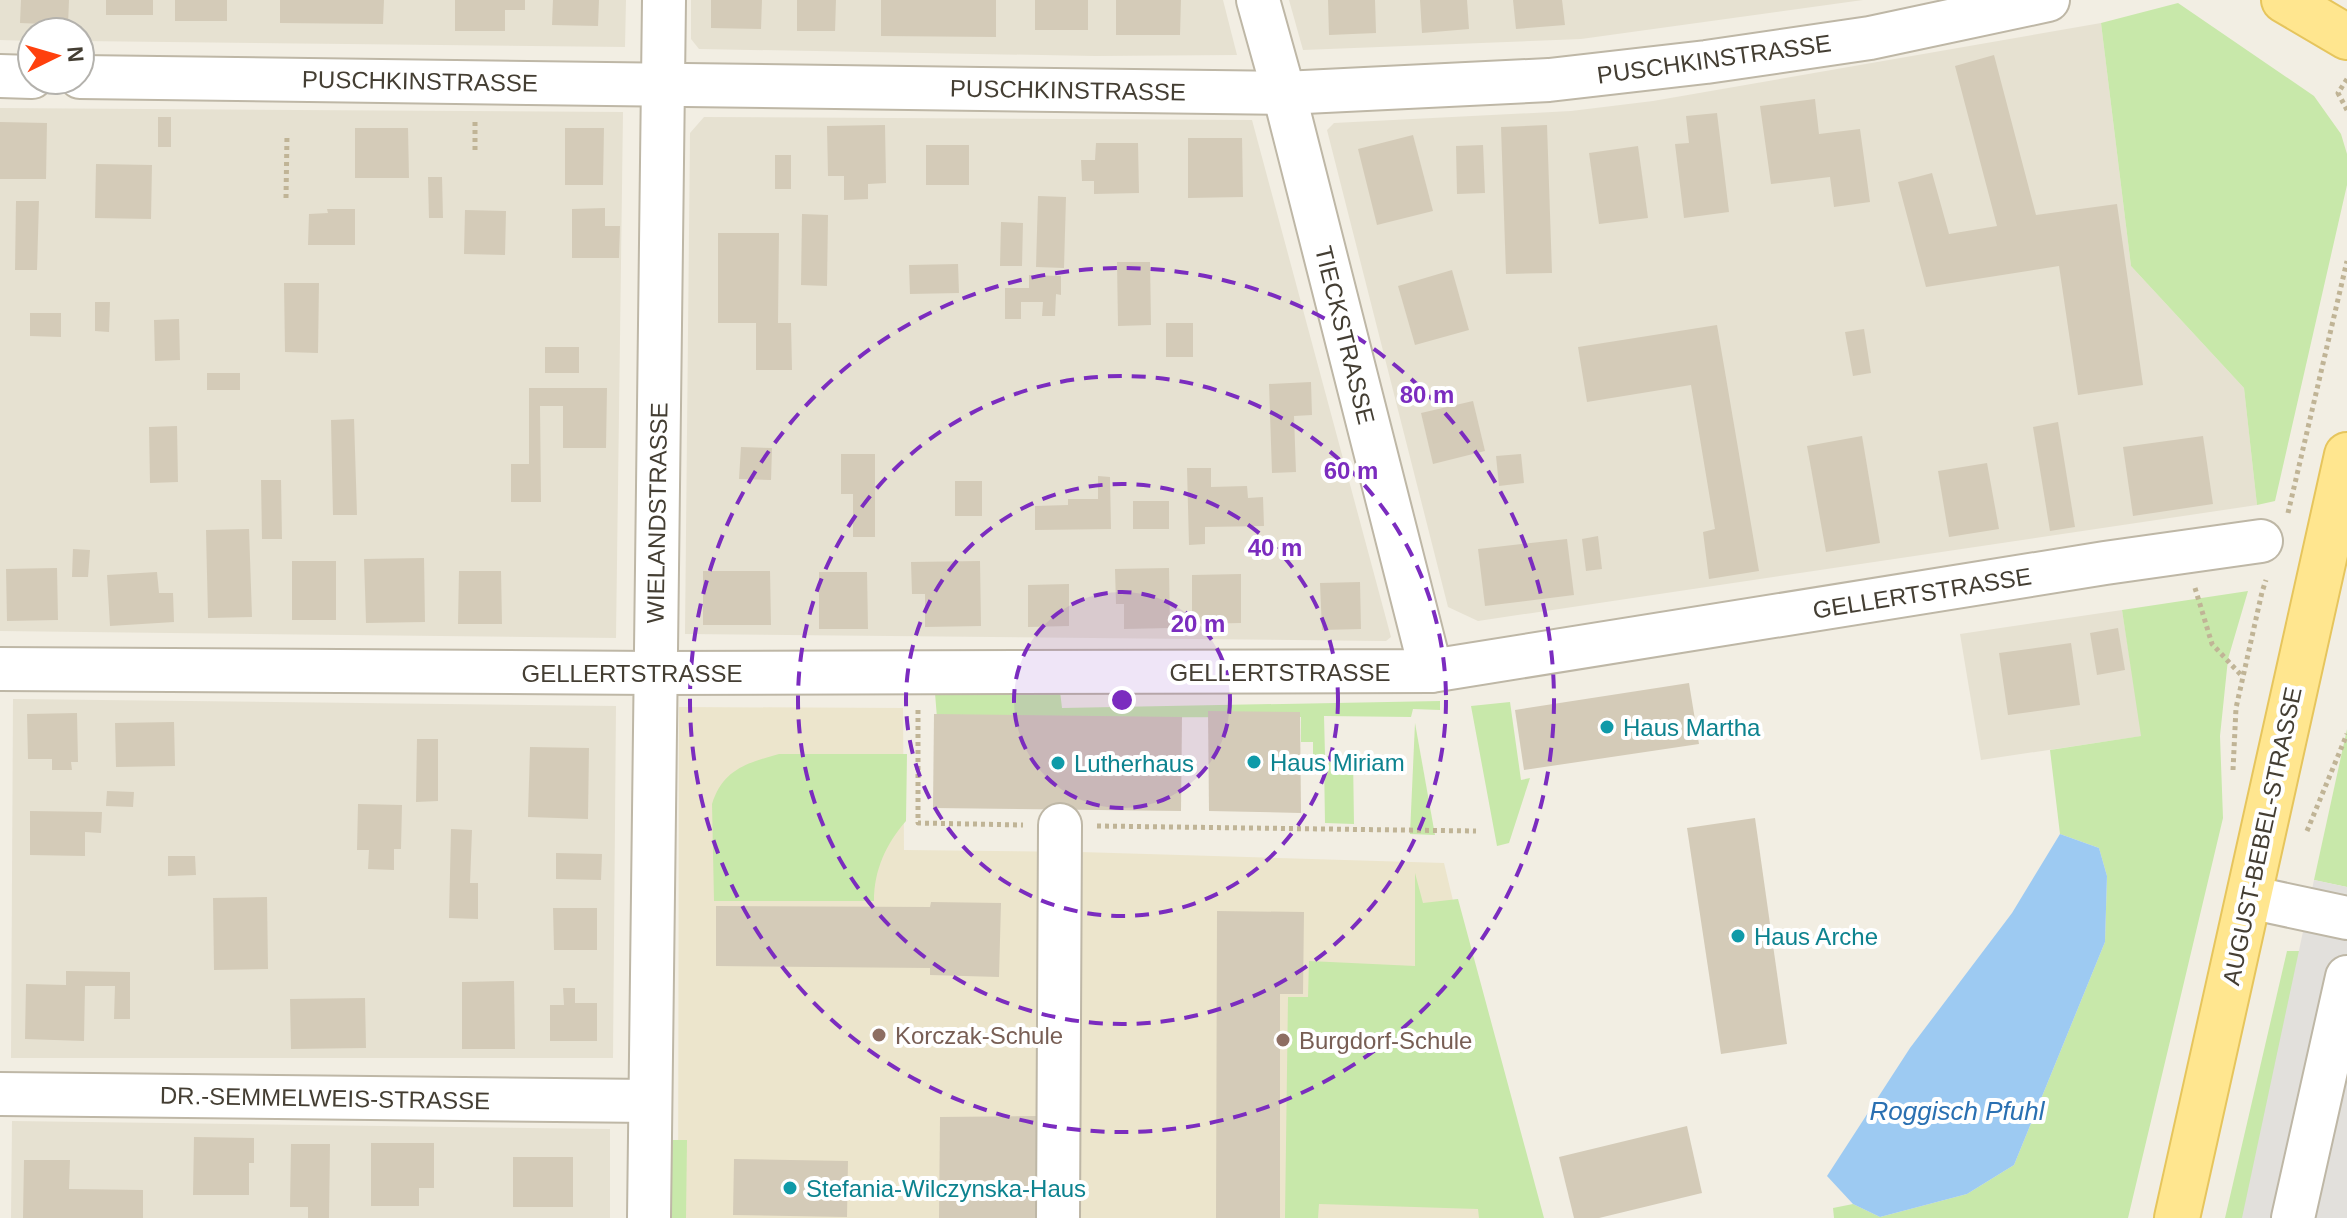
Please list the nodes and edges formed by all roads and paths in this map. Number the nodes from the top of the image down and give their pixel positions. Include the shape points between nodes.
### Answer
1 (664, 0) edge
2 (1258, 0) edge
3 (2048, 0) edge
4 (2284, 0) edge
5 (2347, 37) edge
6 (96, 77) edge
7 (2347, 79) edge
8 (663, 84) junction
9 (1284, 93) junction
10 (2347, 110) edge
11 (287, 135) dead end
12 (286, 198) dead end
13 (2347, 455) edge
14 (2261, 541) dead end
15 (2178, 553) junction
16 (0, 669) edge
17 (1431, 671) junction
18 (655, 673) junction
19 (918, 673) junction
20 (2242, 677) dead end
21 (1060, 825) junction
22 (1476, 831) dead end
23 (2249, 897) junction
24 (2347, 918) edge
25 (2347, 977) edge
26 (0, 1094) edge
27 (650, 1101) junction
28 (649, 1218) edge
29 (1058, 1218) edge
30 (2177, 1218) edge
31 (2293, 1218) edge

1 - 8 street, WIELANDSTRASSE
2 - 9 street, TIECKSTRASSE
3 - 9 street, PUSCHKINSTRASSE via 1870,38 1706,62 1549,80
4 - 5 main road
6 - 8 street, PUSCHKINSTRASSE
7 - 10 path via 2338,93
8 - 9 street, PUSCHKINSTRASSE
8 - 18 street, WIELANDSTRASSE
9 - 17 street, TIECKSTRASSE
11 - 12 path
13 - 23 main road, AUGUST-BEBEL-STRASSE
14 - 15 street, GELLERTSTRASSE
15 - 17 street, GELLERTSTRASSE
15 - 20 path via 2212,644
16 - 18 street, GELLERTSTRASSE
17 - 19 street, GELLERTSTRASSE
18 - 19 street, GELLERTSTRASSE
18 - 27 street, WIELANDSTRASSE
19 - 21 path via 918,823
21 - 22 path
21 - 29 street
23 - 24 street
23 - 30 main road, AUGUST-BEBEL-STRASSE
25 - 31 street
26 - 27 street, DR.-SEMMELWEIS-STRASSE
27 - 28 street, WIELANDSTRASSE

